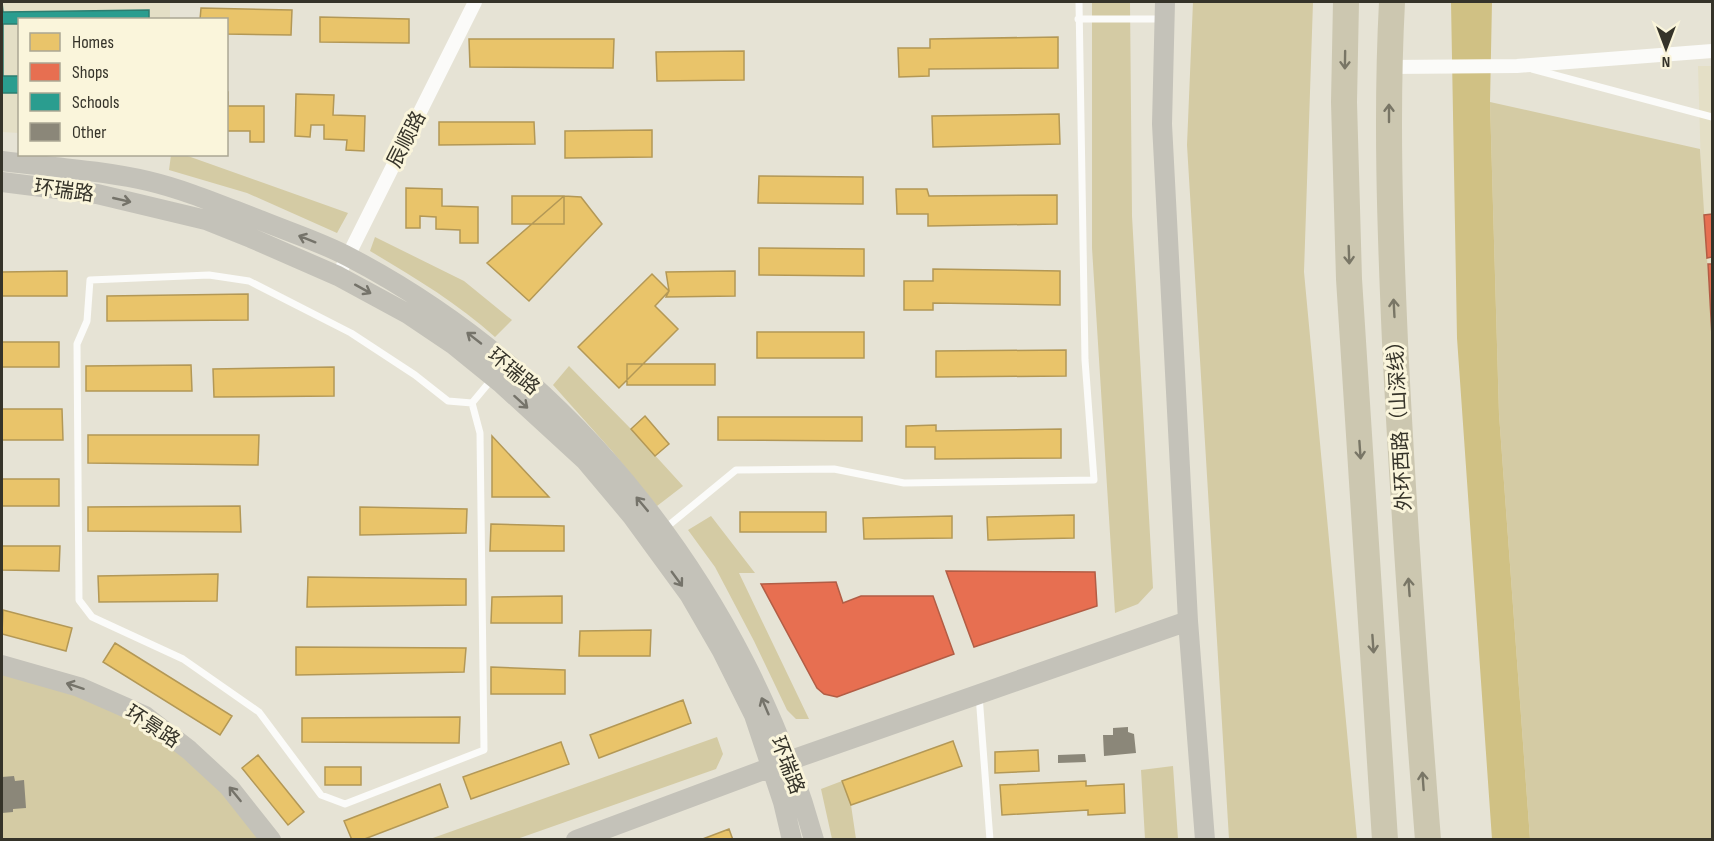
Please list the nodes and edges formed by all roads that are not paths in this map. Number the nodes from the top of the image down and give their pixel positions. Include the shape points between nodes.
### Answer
1 (475, 2) edge
2 (1078, 2) edge
3 (1346, 2) edge
4 (1392, 2) edge
5 (1164, 10) edge
6 (1078, 19) junction
7 (1713, 51) edge
8 (1517, 66) junction
9 (1389, 67) junction
10 (1713, 117) edge
11 (2, 161) edge
12 (2, 182) edge
13 (347, 256) junction
14 (338, 276) junction
15 (499, 370) junction
16 (472, 403) junction
17 (663, 530) junction
18 (1188, 621) junction
19 (2, 665) edge
20 (979, 695) junction
21 (780, 764) junction
22 (271, 840) edge
23 (576, 840) edge
24 (792, 840) edge
25 (814, 840) edge
26 (990, 840) edge
27 (1204, 840) edge
28 (1385, 840) edge
29 (1428, 840) edge

1 - 13 street, 辰顺路
2 - 6 lane
3 -> 28 highway, 外环西路（山深线） via 1344,102 1349,279
4 - 9 highway, 外环西路（山深线）
5 - 6 lane
5 - 18 main road via 1162,124
6 - 17 lane via 1085,360 1094,480 904,483 834,469 736,470
7 - 8 street
8 - 9 street
8 - 10 lane
29 -> 9 highway, 外环西路（山深线） via 1403,502 1389,201
13 -> 11 main road, 环瑞路 via 198,196 147,181
12 -> 14 main road, 环瑞路 via 97,194 206,220
13 - 14 street, 辰顺路
15 -> 13 main road, 环瑞路 via 425,301
14 -> 15 main road, 环瑞路
15 - 16 lane
17 -> 15 main road, 环瑞路 via 582,433 547,398
15 -> 21 main road, 环瑞路 via 585,460 689,594
16 - 16 lane via 480,433 484,750 345,804 321,795 259,712 183,659 92,617 79,600 77,345 87,321 90,280 209,275 249,281 351,333 448,401
21 -> 17 main road, 环瑞路 via 763,700 701,585
18 - 20 main road
18 - 27 main road
22 -> 19 main road, 环景路 via 229,787 145,716 79,687
20 - 21 main road
20 - 26 lane
21 - 23 main road
21 - 24 main road, 环瑞路
21 - 25 main road, 环瑞路

